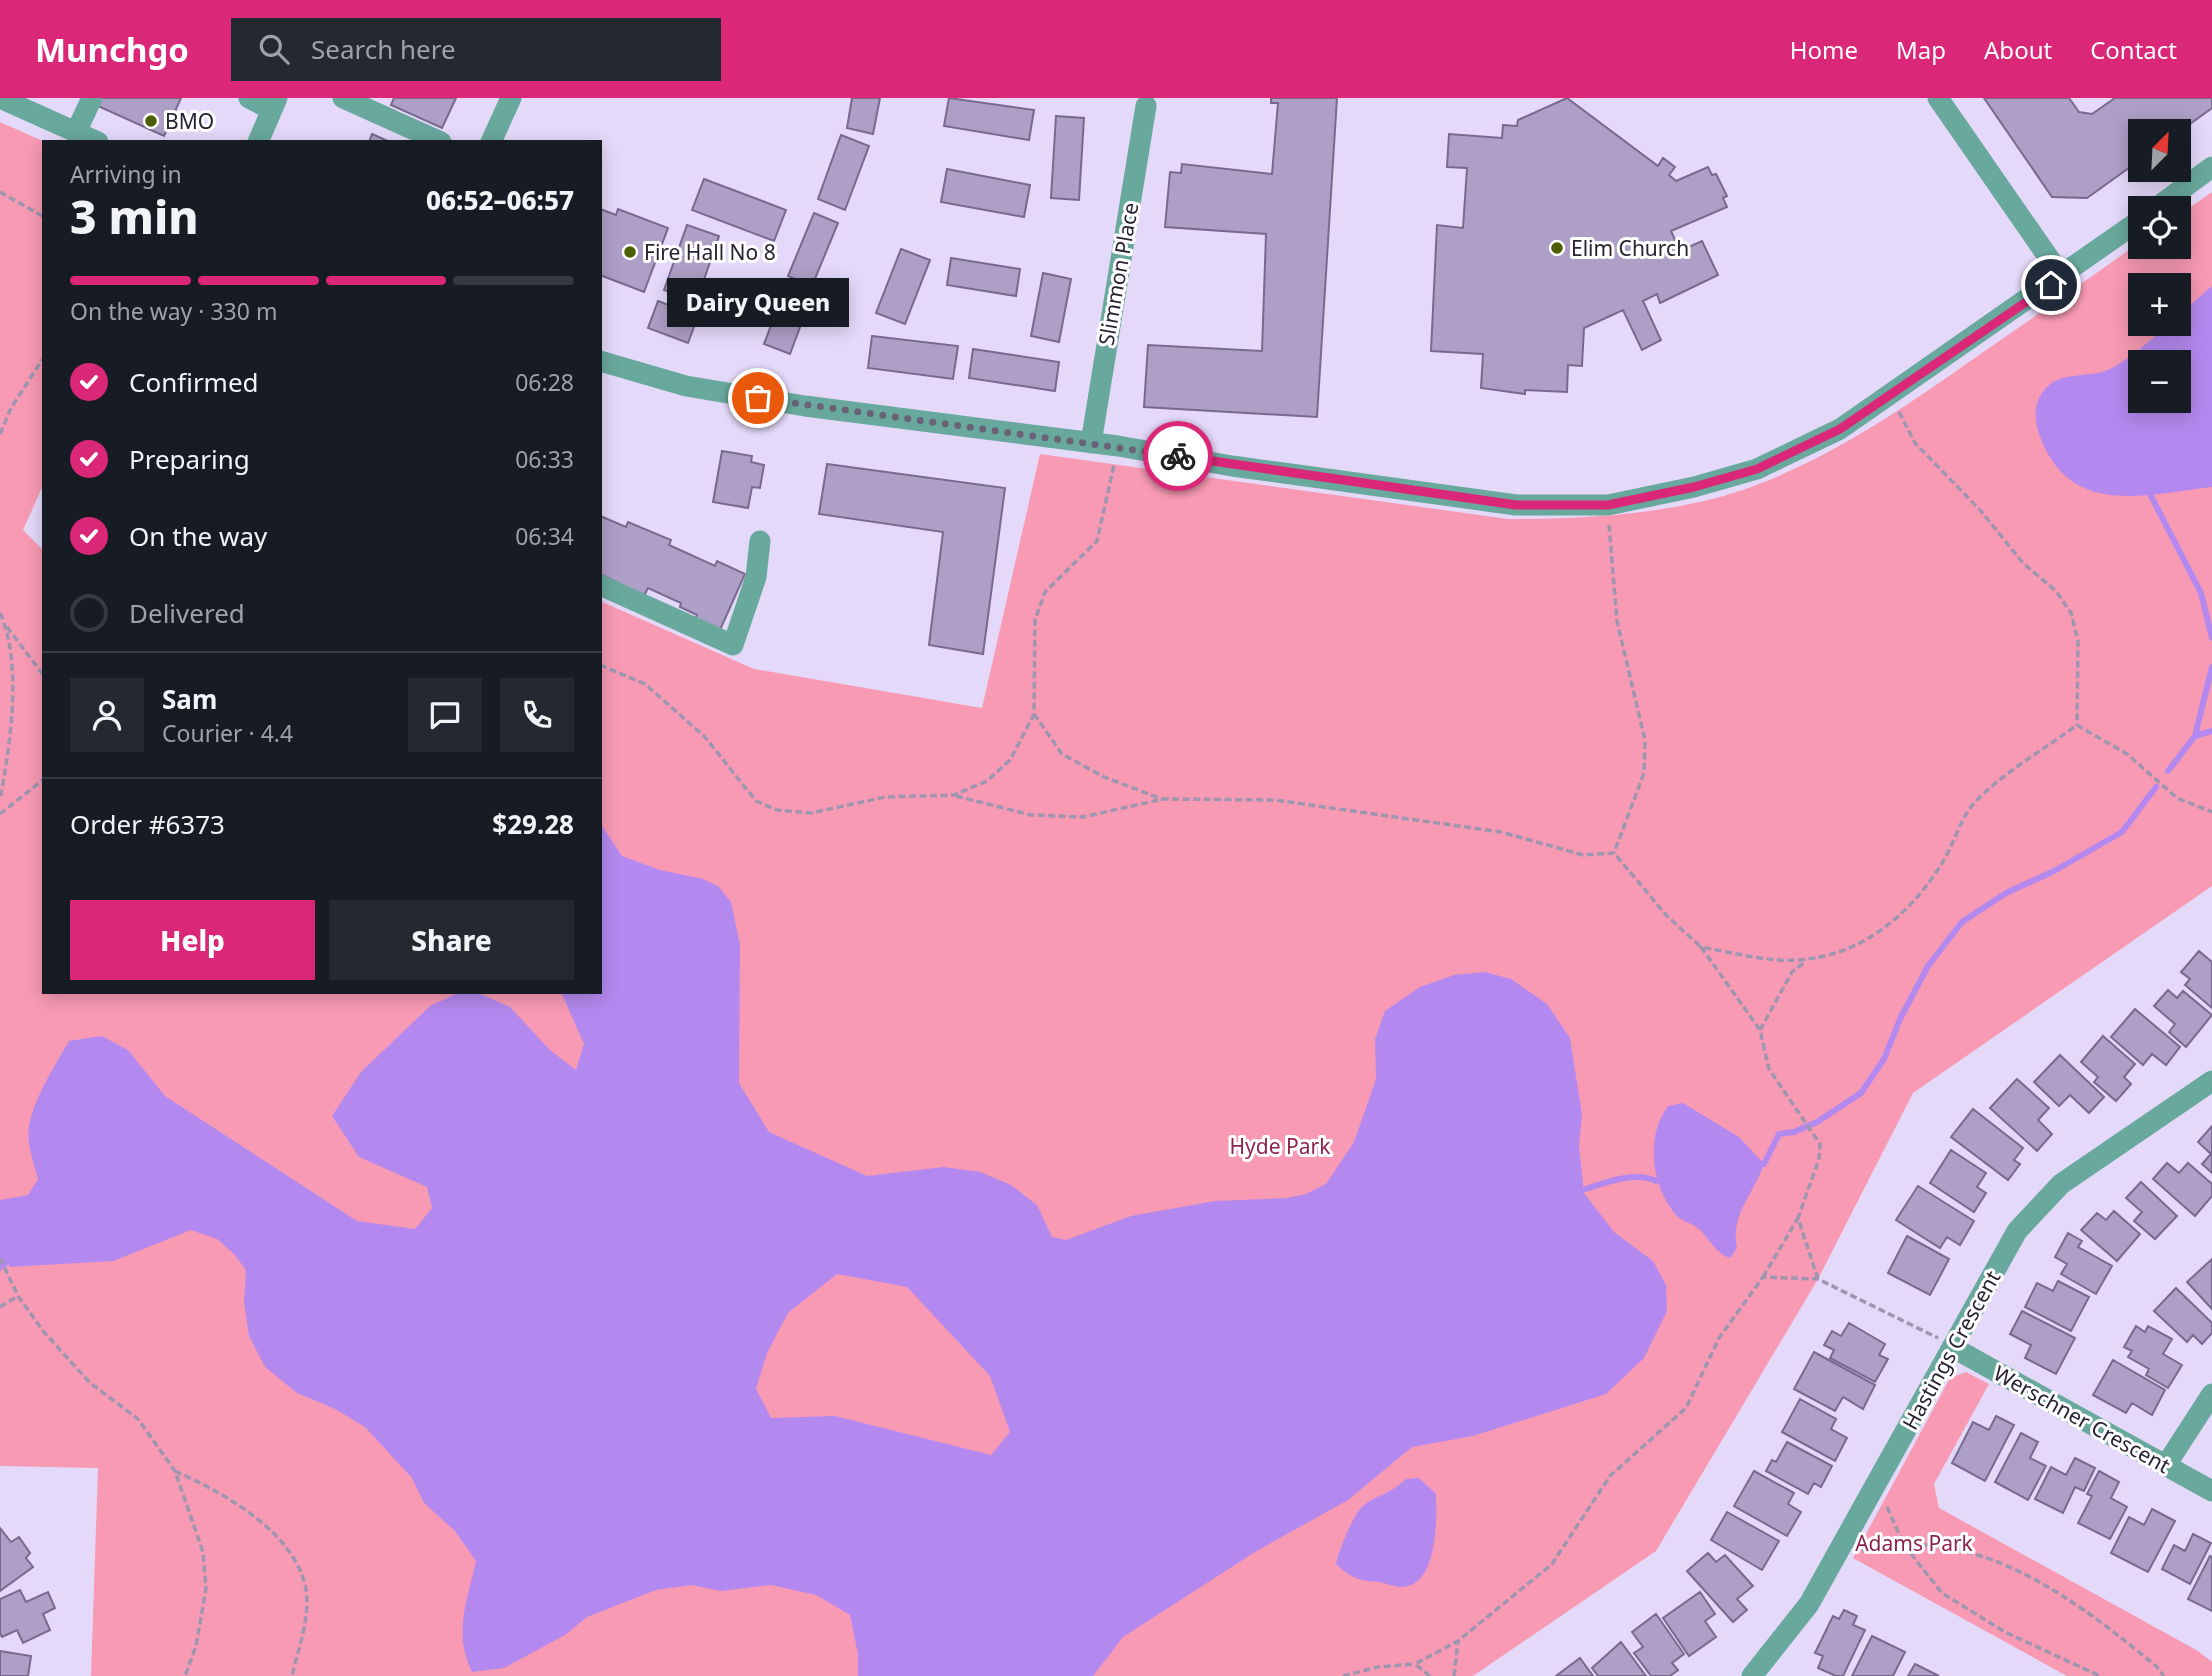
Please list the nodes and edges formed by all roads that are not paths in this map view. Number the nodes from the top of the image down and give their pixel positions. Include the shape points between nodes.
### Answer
1 (0, 98) edge
2 (92, 98) edge
3 (249, 98) edge
4 (343, 98) edge
5 (511, 98) edge
6 (1938, 98) edge
7 (275, 104) edge
8 (1146, 106) dead end
9 (76, 132) junction
10 (94, 140) edge
11 (259, 140) edge
12 (437, 140) edge
13 (492, 140) edge
14 (2212, 167) edge
15 (2172, 196) edge
16 (2128, 229) edge
17 (2062, 277) junction
18 (602, 363) edge
19 (1091, 443) junction
20 (760, 541) dead end
21 (602, 586) edge
22 (2212, 1081) edge
23 (1945, 1342) junction
24 (2212, 1394) edge
25 (2166, 1465) junction
26 (2212, 1491) edge
27 (1755, 1675) edge

1 - 9 street
2 - 9 street
3 - 7 street
4 - 12 street
5 - 13 street
6 - 17 street
7 - 11 street
8 - 19 street, Slimmon Place
9 - 10 street
14 - 15 street
16 - 17 street
17 - 19 street via 1840,429 1757,469 1608,505 1516,505
18 - 19 street via 686,386
20 - 21 street via 756,577 733,645
22 - 23 street, Hastings Crescent via 2062,1184 2017,1231
23 - 25 street, Werschner Crescent
23 - 27 street, Hastings Crescent via 1809,1604
24 - 25 street
25 - 26 street, Werschner Crescent

